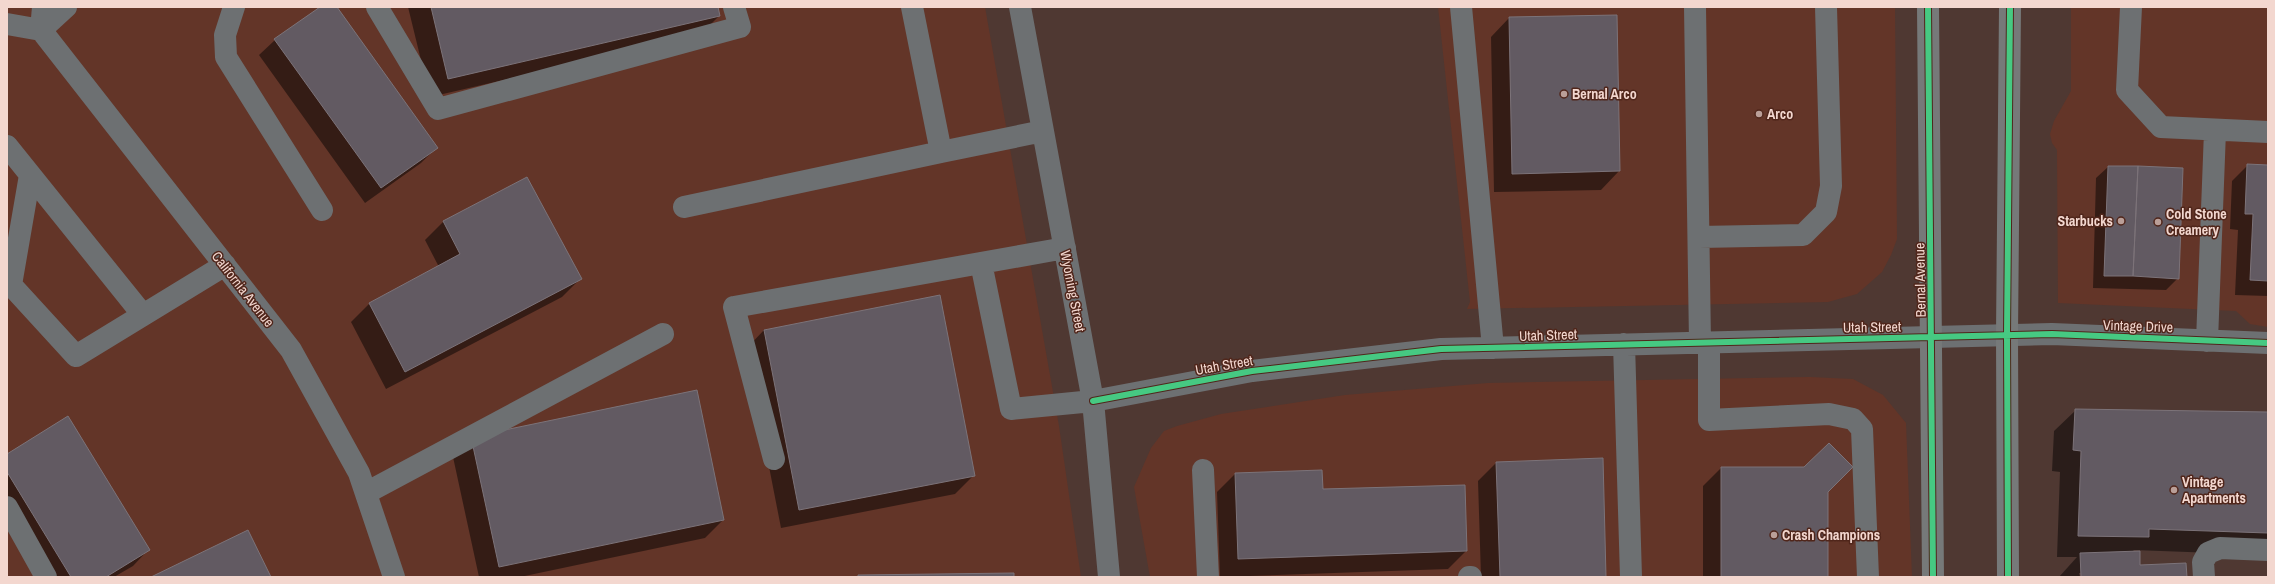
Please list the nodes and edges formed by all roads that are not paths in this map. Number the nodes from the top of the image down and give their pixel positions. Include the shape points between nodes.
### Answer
1 (43, 7) edge
2 (66, 7) edge
3 (234, 7) edge
4 (377, 7) edge
5 (734, 7) edge
6 (912, 7) edge
7 (1020, 7) edge
8 (1461, 7) edge
9 (1695, 7) edge
10 (1826, 7) edge
11 (1928, 7) edge
12 (2010, 7) edge
13 (2131, 7) edge
14 (7, 24) edge
15 (41, 30) junction
16 (1043, 131) junction
17 (2215, 131) junction
18 (2268, 132) edge
19 (7, 146) edge
20 (941, 152) junction
21 (30, 175) junction
22 (684, 207) dead end
23 (322, 210) dead end
24 (1699, 237) junction
25 (1065, 248) junction
26 (981, 262) junction
27 (225, 265) junction
28 (143, 315) junction
29 (663, 334) dead end
30 (2007, 335) junction
31 (1933, 337) junction
32 (2207, 341) junction
33 (1705, 343) junction
34 (1624, 344) junction
35 (2268, 344) edge
36 (1493, 348) junction
37 (1093, 401) junction
38 (774, 459) dead end
39 (1203, 470) dead end
40 (366, 493) junction
41 (7, 507) edge
42 (2268, 550) edge
43 (46, 577) edge
44 (394, 577) edge
45 (1109, 577) edge
46 (1208, 577) edge
47 (1631, 577) edge
48 (1868, 577) edge
49 (1933, 577) edge
50 (2008, 577) edge
51 (2204, 577) edge

1 - 15 street
2 - 15 street
3 - 23 street via 225,36 226,56
4 - 5 street via 438,109 740,27
6 - 20 street
7 - 16 street, Wyoming Street
8 - 36 street
9 - 24 street
10 - 24 street via 1830,186 1826,212 1803,235
11 - 31 main road, Bernal Avenue
12 - 30 main road
13 - 17 street via 2128,90 2161,127
14 - 15 street
15 - 27 street, California Avenue
16 - 20 street
16 - 25 street, Wyoming Street
17 - 18 street
17 - 32 street
19 - 21 street
20 - 22 street
21 - 28 street
21 - 28 street via 10,285 76,356
24 - 33 street
25 - 26 street
25 - 37 street, Wyoming Street
26 - 37 street, Utah Street via 1011,409
26 - 38 street via 734,307
27 - 28 street
27 - 40 street, California Avenue via 291,350 359,473
29 - 40 street
30 - 31 street, Utah Street
30 - 32 street, Vintage Drive via 2052,334
30 - 50 main road
31 - 33 street, Utah Street
31 - 49 main road, Bernal Avenue
32 - 35 street, Vintage Drive
33 - 34 street, Utah Street
33 - 48 street via 1709,420 1829,414 1853,419 1862,429
34 - 36 street, Utah Street
34 - 47 street
36 - 37 street, Utah Street via 1441,349 1252,371
37 - 45 street, Wyoming Street
39 - 46 street
40 - 44 street, California Avenue
41 - 43 street
42 - 51 street via 2220,548 2208,553 2203,562

